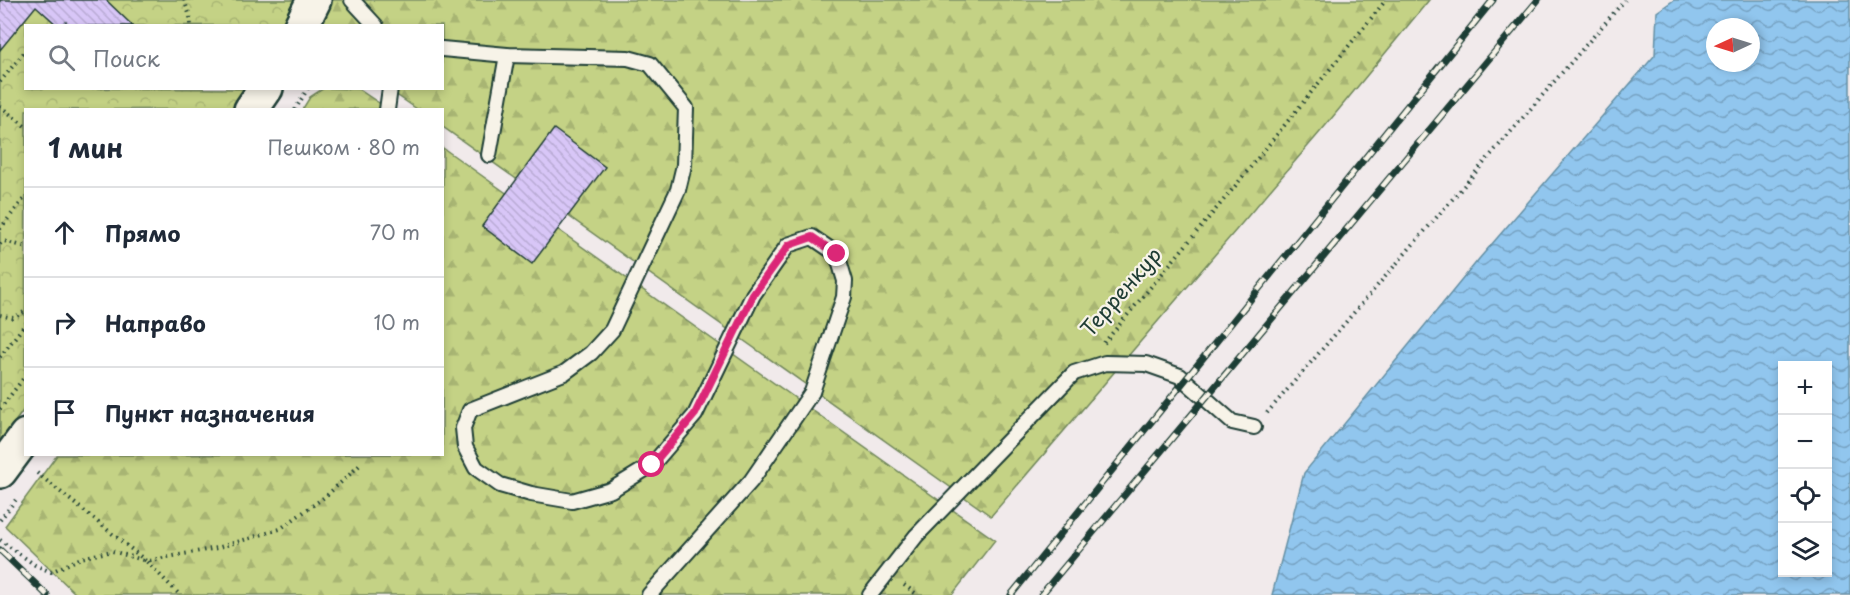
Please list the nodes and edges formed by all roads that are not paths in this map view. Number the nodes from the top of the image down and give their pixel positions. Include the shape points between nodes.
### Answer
1 (314, 0) edge
2 (352, 0) edge
3 (302, 24) edge
4 (374, 24) edge
5 (444, 49) edge
6 (507, 55) junction
7 (265, 90) edge
8 (390, 90) edge
9 (252, 108) edge
10 (387, 108) edge
11 (489, 155) dead end
12 (1254, 427) road end
13 (24, 441) edge
14 (9, 476) edge
15 (649, 595) edge
16 (870, 595) edge

1 - 3 main road
2 - 4 lane
5 - 6 lane
6 - 11 lane
6 - 15 lane via 628,58 650,64 686,108 684,165 678,190 612,330 591,353 564,373 470,410 463,428 465,447 476,468 500,485 572,501 611,490 652,465 695,414 753,295 789,245 812,237 837,254 845,280 844,297 812,392 751,481
7 - 9 main road
8 - 10 lane
12 - 16 lane via 1232,422 1180,376 1146,364 1105,363 1074,373 916,536
13 - 14 main road

